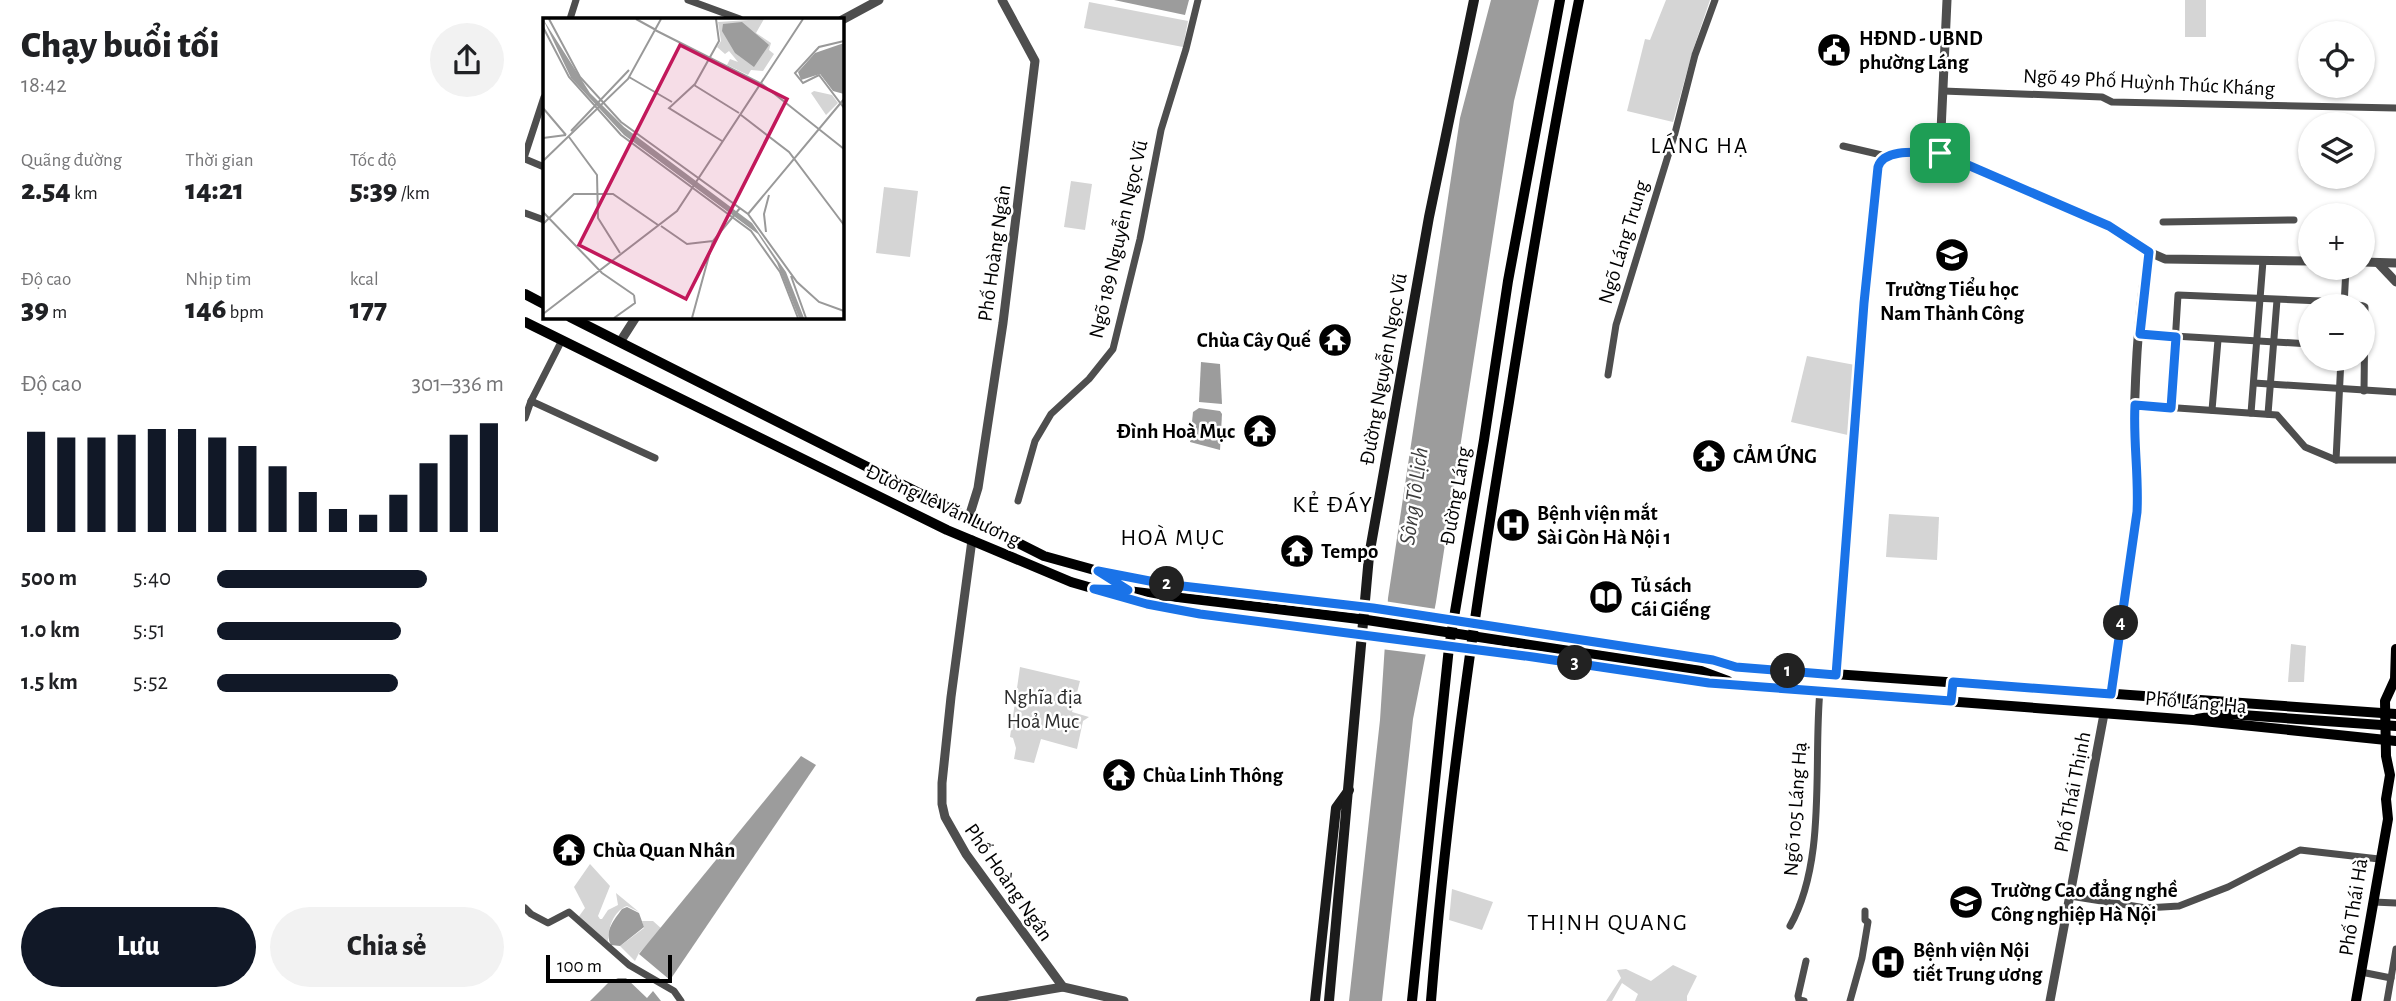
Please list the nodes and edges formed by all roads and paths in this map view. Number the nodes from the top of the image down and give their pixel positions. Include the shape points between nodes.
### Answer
1 (576, 0) edge
2 (688, 0) edge
3 (879, 0) edge
4 (1002, 0) edge
5 (1198, 0) edge
6 (1474, 0) edge
7 (1560, 0) edge
8 (1579, 0) edge
9 (1715, 0) edge
10 (1947, 0) edge
11 (570, 18) edge
12 (737, 18) edge
13 (843, 19) edge
14 (1943, 91) junction
15 (543, 99) edge
16 (2396, 108) edge
17 (1843, 146) dead end
18 (1940, 153) junction
19 (1887, 156) junction
20 (525, 157) edge
21 (543, 166) edge
22 (1526, 177) junction
23 (1546, 179) junction
24 (525, 213) edge
25 (543, 220) edge
26 (2294, 220) dead end
27 (2163, 222) dead end
28 (2149, 252) junction
29 (2263, 261) junction
30 (2298, 261) edge
31 (2375, 263) edge
32 (2378, 263) junction
33 (2396, 263) edge
34 (2396, 282) edge
35 (525, 294) edge
36 (2260, 300) junction
37 (2277, 300) junction
38 (2298, 301) edge
39 (543, 303) edge
40 (572, 318) edge
41 (635, 318) edge
42 (525, 322) edge
43 (2140, 334) junction
44 (2176, 337) junction
45 (562, 340) junction
46 (2218, 340) junction
47 (620, 342) junction
48 (2257, 342) junction
49 (2274, 343) junction
50 (2298, 344) edge
51 (2340, 371) edge
52 (2364, 371) edge
53 (1608, 375) dead end
54 (2254, 383) junction
55 (2270, 384) junction
56 (707, 385) junction
57 (2339, 390) junction
58 (2364, 391) junction
59 (2396, 392) edge
60 (531, 401) junction
61 (2135, 405) junction
62 (699, 408) junction
63 (2171, 408) junction
64 (2212, 411) junction
65 (2251, 413) junction
66 (2268, 415) junction
67 (525, 418) edge
68 (655, 458) dead end
69 (2336, 460) junction
70 (2396, 460) edge
71 (1018, 501) dead end
72 (969, 517) junction
73 (972, 541) junction
74 (1098, 571) junction
75 (1094, 589) junction
76 (1128, 590) junction
77 (1307, 601) junction
78 (1363, 607) junction
79 (1453, 621) junction
80 (1473, 624) junction
81 (1304, 627) junction
82 (1361, 635) junction
83 (1537, 635) junction
84 (1449, 647) junction
85 (2396, 649) edge
86 (1469, 650) junction
87 (1533, 657) junction
88 (1736, 667) junction
89 (1701, 671) junction
90 (1836, 675) junction
91 (1953, 682) junction
92 (1736, 684) junction
93 (1821, 690) junction
94 (2111, 694) junction
95 (1951, 701) junction
96 (2192, 701) junction
97 (2360, 712) junction
98 (2104, 714) junction
99 (2228, 714) junction
100 (2391, 714) edge
101 (2193, 720) junction
102 (2396, 726) edge
103 (2359, 737) junction
104 (2391, 740) edge
105 (1349, 790) junction
106 (2396, 809) edge
107 (2388, 819) junction
108 (2379, 859) junction
109 (2070, 896) junction
110 (2373, 902) junction
111 (2396, 903) edge
112 (525, 908) edge
113 (1865, 911) dead end
114 (1790, 926) dead end
115 (2396, 949) edge
116 (1416, 958) junction
117 (1434, 960) junction
118 (1806, 961) dead end
119 (2361, 972) junction
120 (2391, 978) junction
121 (1063, 988) junction
122 (681, 1001) edge
123 (980, 1001) edge
124 (1124, 1001) edge
125 (1315, 1001) edge
126 (1329, 1001) edge
127 (1412, 1001) edge
128 (1431, 1001) edge
129 (1804, 1001) edge
130 (1850, 1001) edge
131 (2050, 1001) edge
132 (2356, 1001) edge
133 (2387, 1001) edge

1 - 11 street
2 - 12 street
3 - 13 street
4 - 72 street, Phố Hoàng Ngân via 1035,61 1003,323 978,488
5 - 71 street, Ngõ 189 Nguyễn Ngọc Vũ via 1161,130 1113,349 1051,414 1035,440
6 - 78 main road, Đường Nguyễn Ngọc Vũ via 1409,322
7 - 22 main road, Đường Láng
8 - 23 main road, Đường Láng
9 - 53 street, Ngõ Láng Trung via 1618,318
10 - 14 street
14 - 16 street, Ngõ 49 Phố Huỳnh Thúc Kháng via 2102,97 2112,102
14 - 18 street
15 - 20 street
17 - 19 street
18 - 19 street
18 - 28 street via 2101,222
19 - 90 street via 1879,161 1868,265
20 - 21 street
22 - 23 main road
22 - 79 main road, Đường Láng
23 - 80 main road, Đường Láng
24 - 25 street
26 - 27 street
28 - 29 street via 2165,259
28 - 43 street
29 - 30 street
29 - 36 street
31 - 32 street
32 - 33 street
32 - 34 street
35 - 39 main road
36 - 37 street
36 - 44 street via 2178,295
36 - 48 street
37 - 38 street
37 - 49 street
40 - 47 main road, Đường Lê Văn Lương
41 - 47 street
42 - 45 main road, Đường Lê Văn Lương
43 - 44 street
43 - 61 street
44 - 46 street
44 - 63 street
45 - 60 street
45 - 62 main road, Đường Lê Văn Lương
46 - 48 street
46 - 64 street
47 - 56 main road, Đường Lê Văn Lương
48 - 49 street
48 - 54 street
49 - 50 street
49 - 55 street
51 - 57 street
52 - 58 street
54 - 55 street
54 - 65 street
55 - 57 street
55 - 66 street
56 - 62 main road
56 - 72 main road, Đường Lê Văn Lương
57 - 58 street
57 - 69 street
58 - 59 street
60 - 67 street
60 - 68 street
61 - 63 street
61 - 94 street via 2137,512
62 - 73 main road, Đường Lê Văn Lương
63 - 64 street
64 - 65 street
65 - 66 street
66 - 69 street via 2277,415 2305,447
69 - 70 street
72 - 74 main road, Đường Lê Văn Lương via 1044,556
73 - 75 main road, Đường Lê Văn Lương
73 - 121 street, Phố Hoàng Ngân via 942,804 948,825 966,854
74 - 76 main road
74 - 77 main road, Đường Lê Văn Lương
75 - 76 main road
75 - 81 main road, Đường Lê Văn Lương via 1195,613
76 - 89 main road via 1367,620
77 - 78 main road, Đường Lê Văn Lương
77 - 81 main road
78 - 79 main road, Đường Lê Văn Lương
78 - 82 main road, Đường Nguyễn Ngọc Vũ
79 - 80 main road, Phố Láng Hạ
79 - 84 main road, Đường Láng
80 - 83 main road, Phố Láng Hạ
80 - 86 main road, Đường Láng
81 - 82 main road, Đường Lê Văn Lương
82 - 84 main road, Đường Lê Văn Lương
82 - 105 main road, Đường Nguyễn Ngọc Vũ
83 - 87 main road
83 - 88 main road, Phố Láng Hạ
84 - 86 main road, Phố Láng Hạ
84 - 116 main road, Đường Láng
85 - 100 main road, Phố Thái Hà via 2395,679 2385,701
86 - 87 main road, Phố Láng Hạ
86 - 117 main road, Đường Láng
87 - 92 main road, Phố Láng Hạ
88 - 89 main road
88 - 90 main road, Phố Láng Hạ
89 - 92 main road
90 - 91 main road, Phố Láng Hạ
91 - 94 main road, Phố Láng Hạ
91 - 95 main road
92 - 93 main road, Phố Láng Hạ
93 - 95 main road, Phố Láng Hạ
93 - 114 street, Ngõ 105 Láng Hạ via 1811,863 1803,903
94 - 96 main road, Phố Láng Hạ
95 - 98 main road, Phố Láng Hạ
96 - 97 main road, Phố Láng Hạ
96 - 99 main road
97 - 100 main road, Phố Láng Hạ
97 - 103 main road
98 - 101 main road, Phố Láng Hạ
98 - 109 street, Phố Thái Thịnh
99 - 101 main road
99 - 102 main road
100 - 104 main road, Phố Thái Hà
101 - 103 main road, Phố Láng Hạ
103 - 104 main road, Phố Láng Hạ
104 - 107 main road, Phố Thái Hà
105 - 125 main road, Đường Nguyễn Ngọc Vũ via 1336,808
105 - 126 main road, Đường Nguyễn Ngọc Vũ
106 - 107 main road, Phố Thái Hà
107 - 108 main road, Phố Thái Hà
108 - 109 street via 2300,850 2179,906 2146,908
108 - 110 main road, Phố Thái Hà
109 - 131 street, Phố Thái Thịnh
110 - 111 street
110 - 119 main road, Phố Thái Hà
112 - 122 street via 548,923 569,912 629,965 674,991
113 - 130 street via 1868,922
115 - 120 street
116 - 117 main road
116 - 127 main road, Đường Láng
117 - 128 main road, Đường Láng
118 - 129 street via 1798,996
119 - 120 street
119 - 132 main road, Phố Thái Hà
120 - 133 street
121 - 123 street
121 - 124 street

